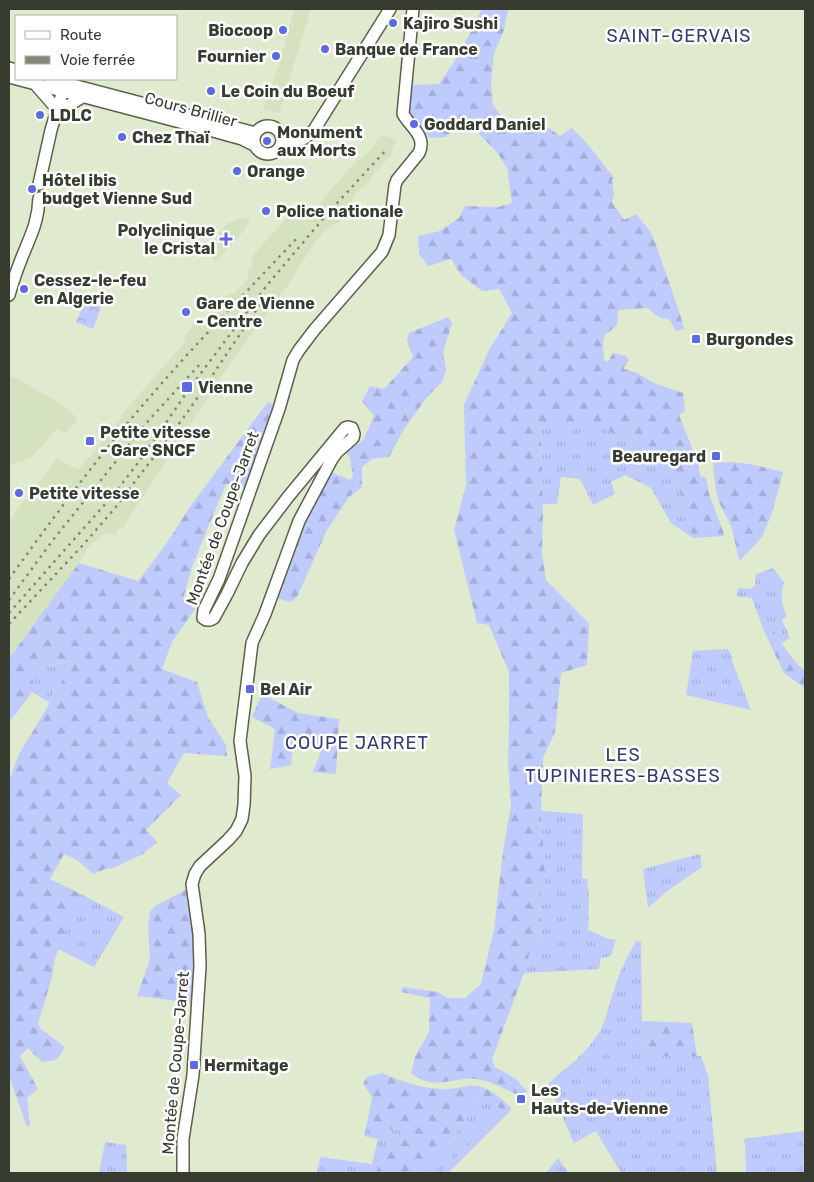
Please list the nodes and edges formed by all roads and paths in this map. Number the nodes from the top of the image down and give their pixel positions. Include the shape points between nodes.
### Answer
1 (390, 9) edge
2 (413, 9) edge
3 (20, 80) edge
4 (54, 80) edge
5 (35, 84) junction
6 (64, 87) junction
7 (88, 94) junction
8 (57, 109) junction
9 (280, 134) junction
10 (310, 134) junction
11 (254, 139) junction
12 (280, 147) junction
13 (39, 184) dead end
14 (39, 198) dead end
15 (9, 295) edge
16 (183, 1173) edge

1 - 10 main road
2 - 16 main road, Montée de Coupe-Jarret via 403,114 421,139 420,153 397,180 389,235 382,252 296,354 221,575 204,610 203,618 214,618 242,563 268,522 346,428 352,428 353,438 332,459 300,521 252,643 240,741 245,776 242,819 233,835 200,866 192,884 200,966 193,1076 183,1140
3 - 5 main road, Cours Brillier
4 - 6 main road, Cours Brillier
5 - 6 main road, Cours Brillier
5 - 8 main road
6 - 7 main road, Cours Brillier
6 - 8 main road
7 - 8 main road
7 - 11 main road, Cours Brillier via 242,140
8 - 13 main road
9 - 10 main road
9 - 11 main road via 270,126 262,127
9 - 12 main road
10 - 12 main road
11 - 12 main road via 260,153 273,153
14 - 15 main road via 35,226

